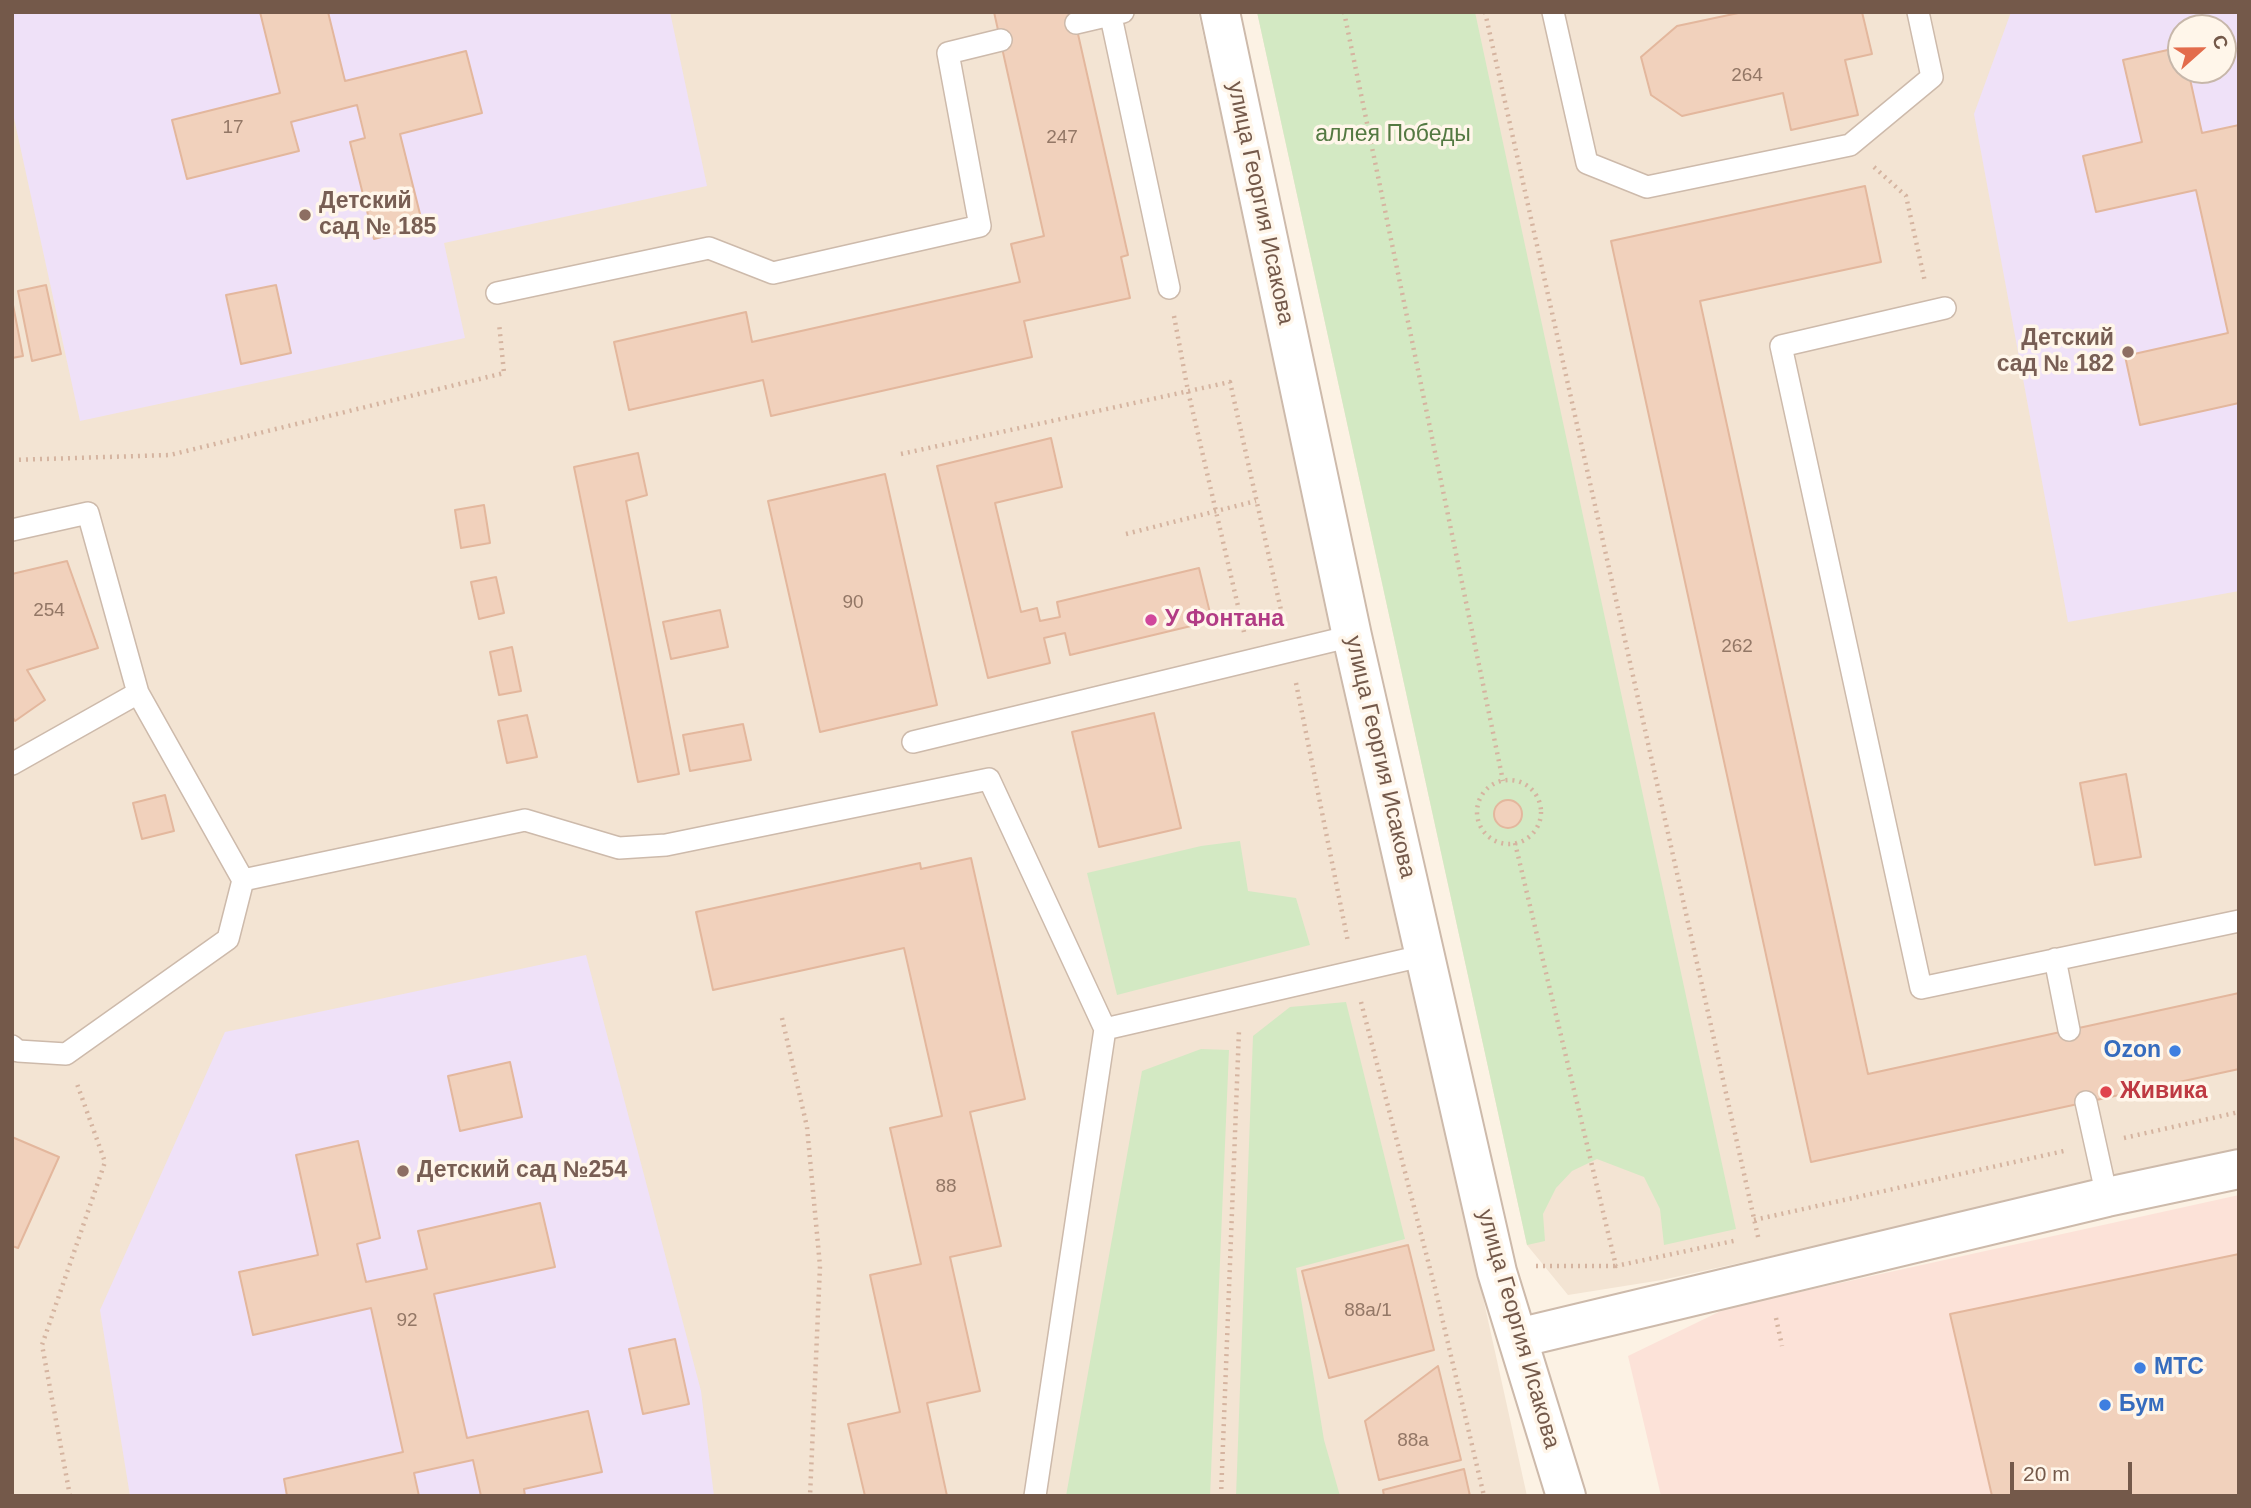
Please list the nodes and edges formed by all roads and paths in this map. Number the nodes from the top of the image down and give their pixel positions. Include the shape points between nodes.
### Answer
1 (1220, 12) edge
2 (1345, 12) edge
3 (1485, 12) edge
4 (1553, 12) edge
5 (1918, 12) edge
6 (1115, 13) edge
7 (1076, 23) dead end
8 (1000, 40) dead end
9 (1850, 145) junction
10 (1169, 288) joint
11 (497, 293) joint
12 (1938, 310) joint
13 (1188, 391) junction
14 (901, 454) dead end
15 (12, 460) edge
16 (1256, 501) junction
17 (1215, 511) junction
18 (12, 530) edge
19 (1126, 534) dead end
20 (1352, 636) junction
21 (1290, 650) junction
22 (1251, 660) junction
23 (138, 693) junction
24 (913, 742) dead end
25 (12, 764) edge
26 (1503, 781) junction
27 (1515, 843) junction
28 (243, 880) junction
29 (2239, 921) edge
30 (1426, 955) junction
31 (2055, 959) junction
32 (1354, 972) junction
33 (1240, 998) junction
34 (782, 1018) dead end
35 (1105, 1029) junction
36 (2069, 1030) dead end
37 (12, 1046) edge
38 (66, 1054) junction
39 (2085, 1102) dead end
40 (2239, 1112) edge
41 (2095, 1144) junction
42 (2239, 1169) edge
43 (2107, 1197) junction
44 (1754, 1220) junction
45 (1758, 1236) junction
46 (1535, 1266) dead end
47 (1616, 1266) junction
48 (1766, 1278) junction
49 (1518, 1338) junction
50 (1782, 1346) dead end
51 (70, 1496) edge
52 (810, 1496) edge
53 (1035, 1496) edge
54 (1222, 1496) edge
55 (1484, 1496) edge
56 (1566, 1496) edge

1 - 20 street, улица Георгия Исакова
2 - 26 path
3 - 44 path
4 - 9 lane via 1587,163 1647,187
5 - 9 lane via 1932,77
6 - 7 lane
6 - 10 lane
8 - 11 lane via 948,53 980,226 773,273 709,248
9 - 12 path via 1906,196
10 - 13 path
11 - 15 path via 504,373 170,455
12 - 31 lane via 1781,346 1921,988
13 - 14 path
13 - 16 path via 1230,382
13 - 17 path
16 - 17 path
16 - 21 path
17 - 19 path
17 - 22 path
18 - 23 lane via 88,513
20 - 21 lane
20 - 30 street, улица Георгия Исакова
21 - 22 lane
21 - 32 path
22 - 24 lane
23 - 25 lane
23 - 28 lane
26 - 27 path via 1485,791 1479,822 1493,839
26 - 27 path via 1523,783 1538,797 1541,807 1532,834
27 - 47 path
28 - 35 lane via 525,820 620,848 666,845 989,779
28 - 38 lane via 228,939
29 - 31 lane
30 - 32 lane
30 - 49 street, улица Георгия Исакова via 1497,1272
31 - 36 lane
32 - 33 lane
32 - 55 path via 1436,1287
33 - 35 lane
33 - 54 path
34 - 52 path via 807,1127 820,1266
35 - 53 lane
37 - 38 lane via 18,1051
38 - 51 path via 105,1162 42,1345
39 - 41 lane
40 - 41 path
41 - 43 lane
41 - 44 path
42 - 43 street
43 - 48 street
44 - 45 path
45 - 47 path
45 - 48 path
46 - 47 path
48 - 49 street
48 - 50 path
49 - 56 street, улица Георгия Исакова

